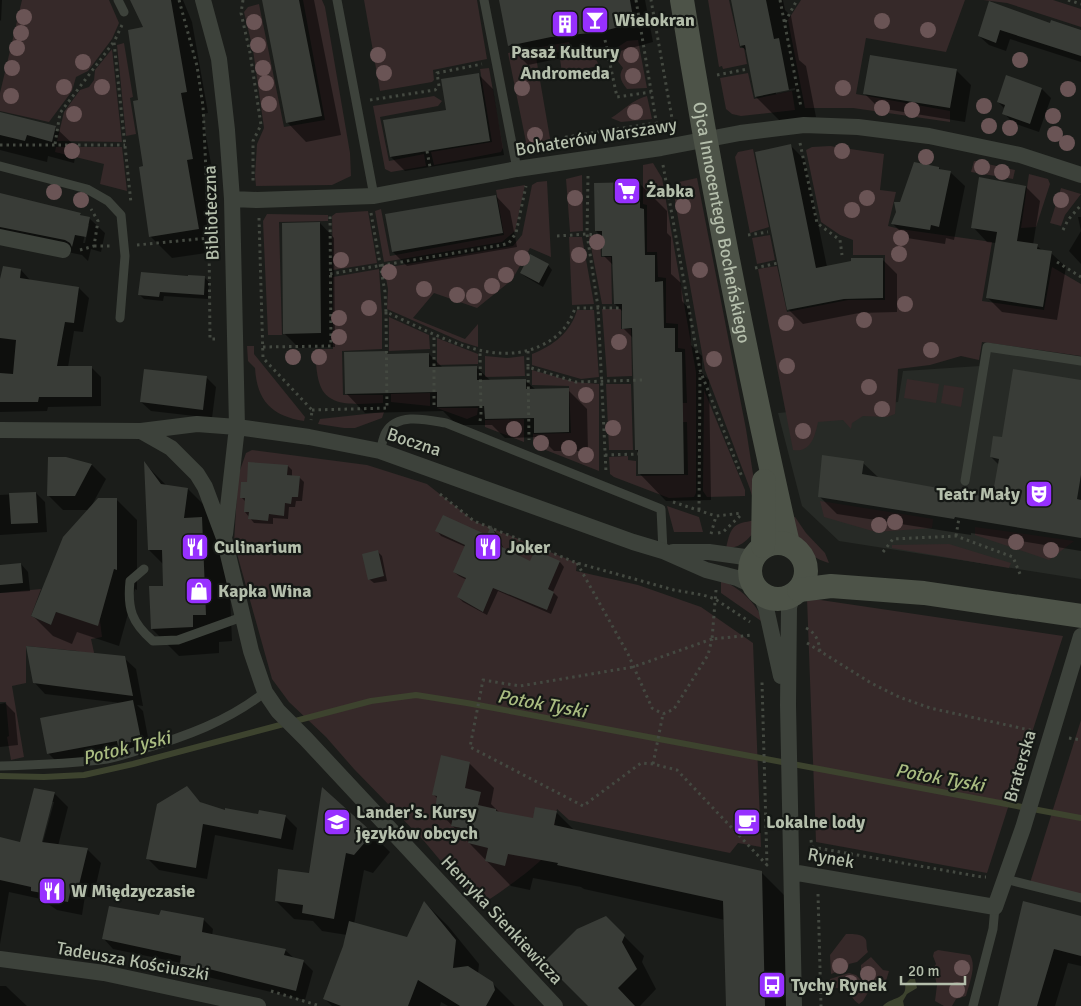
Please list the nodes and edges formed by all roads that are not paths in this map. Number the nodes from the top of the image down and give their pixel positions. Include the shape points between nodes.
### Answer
1 (118, 0) edge
2 (203, 0) edge
3 (337, 0) edge
4 (484, 0) edge
5 (682, 0) edge
6 (124, 12) road end
7 (705, 140) junction
8 (0, 166) edge
9 (522, 175) junction
10 (1081, 175) edge
11 (232, 199) junction
12 (372, 201) junction
13 (0, 236) edge
14 (63, 250) road end
15 (120, 318) dead end
16 (1081, 361) edge
17 (237, 427) junction
18 (0, 430) edge
19 (141, 431) junction
20 (765, 444) junction
21 (380, 451) junction
22 (965, 481) dead end
23 (224, 538) junction
24 (788, 544) junction
25 (663, 551) junction
26 (758, 552) junction
27 (806, 565) junction
28 (144, 569) dead end
29 (757, 590) junction
30 (796, 592) junction
31 (924, 593) junction
32 (1081, 616) edge
33 (242, 617) junction
34 (1081, 636) edge
35 (265, 692) junction
36 (788, 705) junction
37 (0, 766) edge
38 (792, 872) junction
39 (998, 876) junction
40 (1081, 898) edge
41 (995, 907) junction
42 (0, 959) edge
43 (254, 1005) edge
44 (554, 1006) edge
45 (794, 1006) edge
46 (973, 1006) edge

1 - 6 lane
2 - 11 street, Biblioteczna via 219,59
3 - 12 lane
4 - 9 lane
5 - 7 street, Ojca Innocentego Bocheńskiego
7 - 9 street, Bohaterów Warszawy
7 - 10 street, Bohaterów Warszawy via 740,133 802,132 858,126 929,136 1020,155
7 - 20 street, Ojca Innocentego Bocheńskiego
8 - 15 lane via 87,189 108,201 121,215 125,256
9 - 12 street, Bohaterów Warszawy
11 - 12 street, Bohaterów Warszawy
11 - 17 street, Biblioteczna
13 - 14 street
16 - 22 lane via 987,347
17 - 19 street, Boczna via 197,424
17 - 21 street, Boczna
17 - 23 street, Henryka Sienkiewicza
18 - 19 street, Henryka Sienkiewicza
19 - 23 street, Henryka Sienkiewicza via 172,448 197,474 206,487
20 - 24 street, Ojca Innocentego Bocheńskiego
20 - 26 street, Ojca Innocentego Bocheńskiego
21 - 25 street, Boczna
21 - 25 lane via 387,431 400,420 446,423 661,509
23 - 33 street, Henryka Sienkiewicza
24 - 26 street via 771,542
24 - 27 street via 803,556
25 - 26 street, Boczna
25 - 29 street, Boczna via 706,570 737,578
26 - 29 street via 749,570
27 - 30 street via 804,582
27 - 31 street
28 - 33 lane via 130,581 128,597 131,615 153,641 178,640
29 - 30 street via 776,599 784,599
29 - 36 street via 766,608
30 - 31 street via 831,586
30 - 36 street via 789,606
31 - 32 street
33 - 35 street, Henryka Sienkiewicza
34 - 39 street, Braterska via 1023,828
35 - 37 lane via 231,716 157,745 109,758
35 - 44 street, Henryka Sienkiewicza via 278,711
36 - 38 street
38 - 41 street, Rynek
38 - 45 street, Rynek
39 - 40 lane
39 - 41 street, Braterska
41 - 46 lane via 993,929
42 - 43 street, Tadeusza Kościuszki via 104,973

